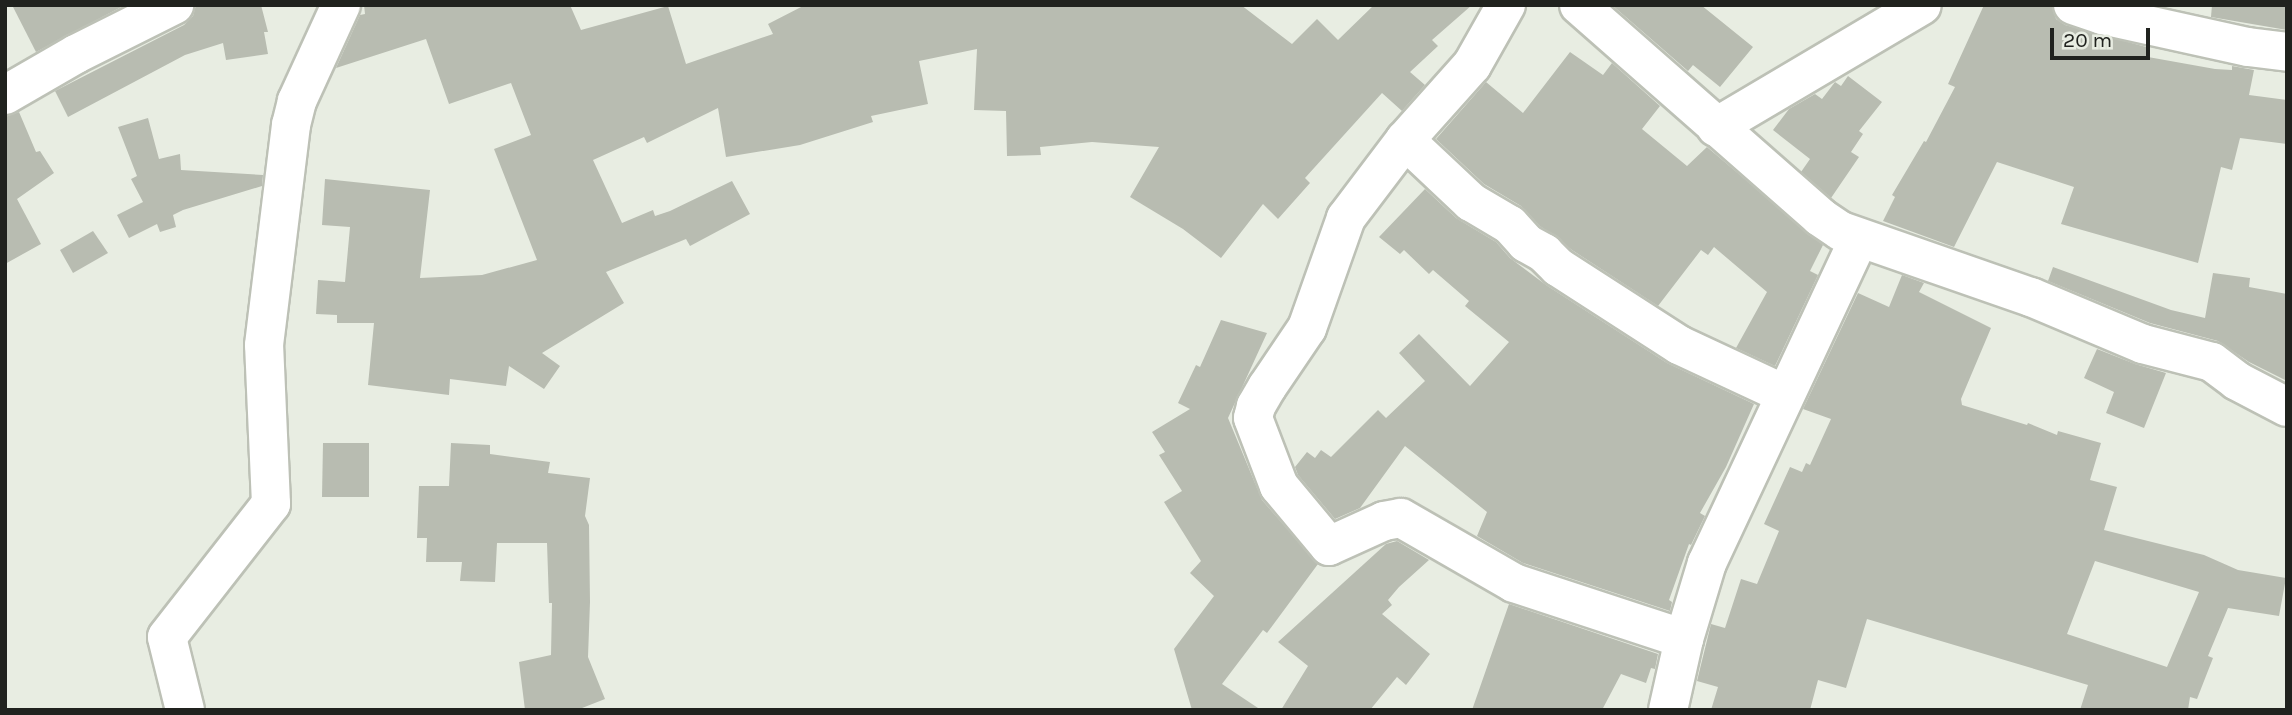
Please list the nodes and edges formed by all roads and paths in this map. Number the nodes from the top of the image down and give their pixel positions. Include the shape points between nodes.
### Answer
1 (174, 5) edge
2 (341, 5) edge
3 (1506, 5) edge
4 (1579, 5) edge
5 (1922, 5) edge
6 (2073, 5) edge
7 (2287, 52) edge
8 (5, 95) edge
9 (1716, 127) junction
10 (1405, 140) junction
11 (1860, 238) junction
12 (1784, 394) junction
13 (2287, 407) edge
14 (1684, 639) junction
15 (184, 710) edge
16 (1668, 710) edge

1 - 8 street
2 - 15 street via 297,101 291,125 264,345 271,504 167,637
3 - 10 street via 1472,65
4 - 9 street
5 - 9 street
6 - 7 street via 2129,21
9 - 11 street via 1820,217
10 - 12 street via 1471,202 1510,225 1526,243 1568,273 1679,345
10 - 14 street via 1346,218 1307,328 1256,406 1253,418 1279,486 1328,546 1401,518 1514,583
11 - 12 street via 1818,333
11 - 13 street via 2031,297 2143,344 2212,362
12 - 14 street via 1707,563
14 - 16 street

